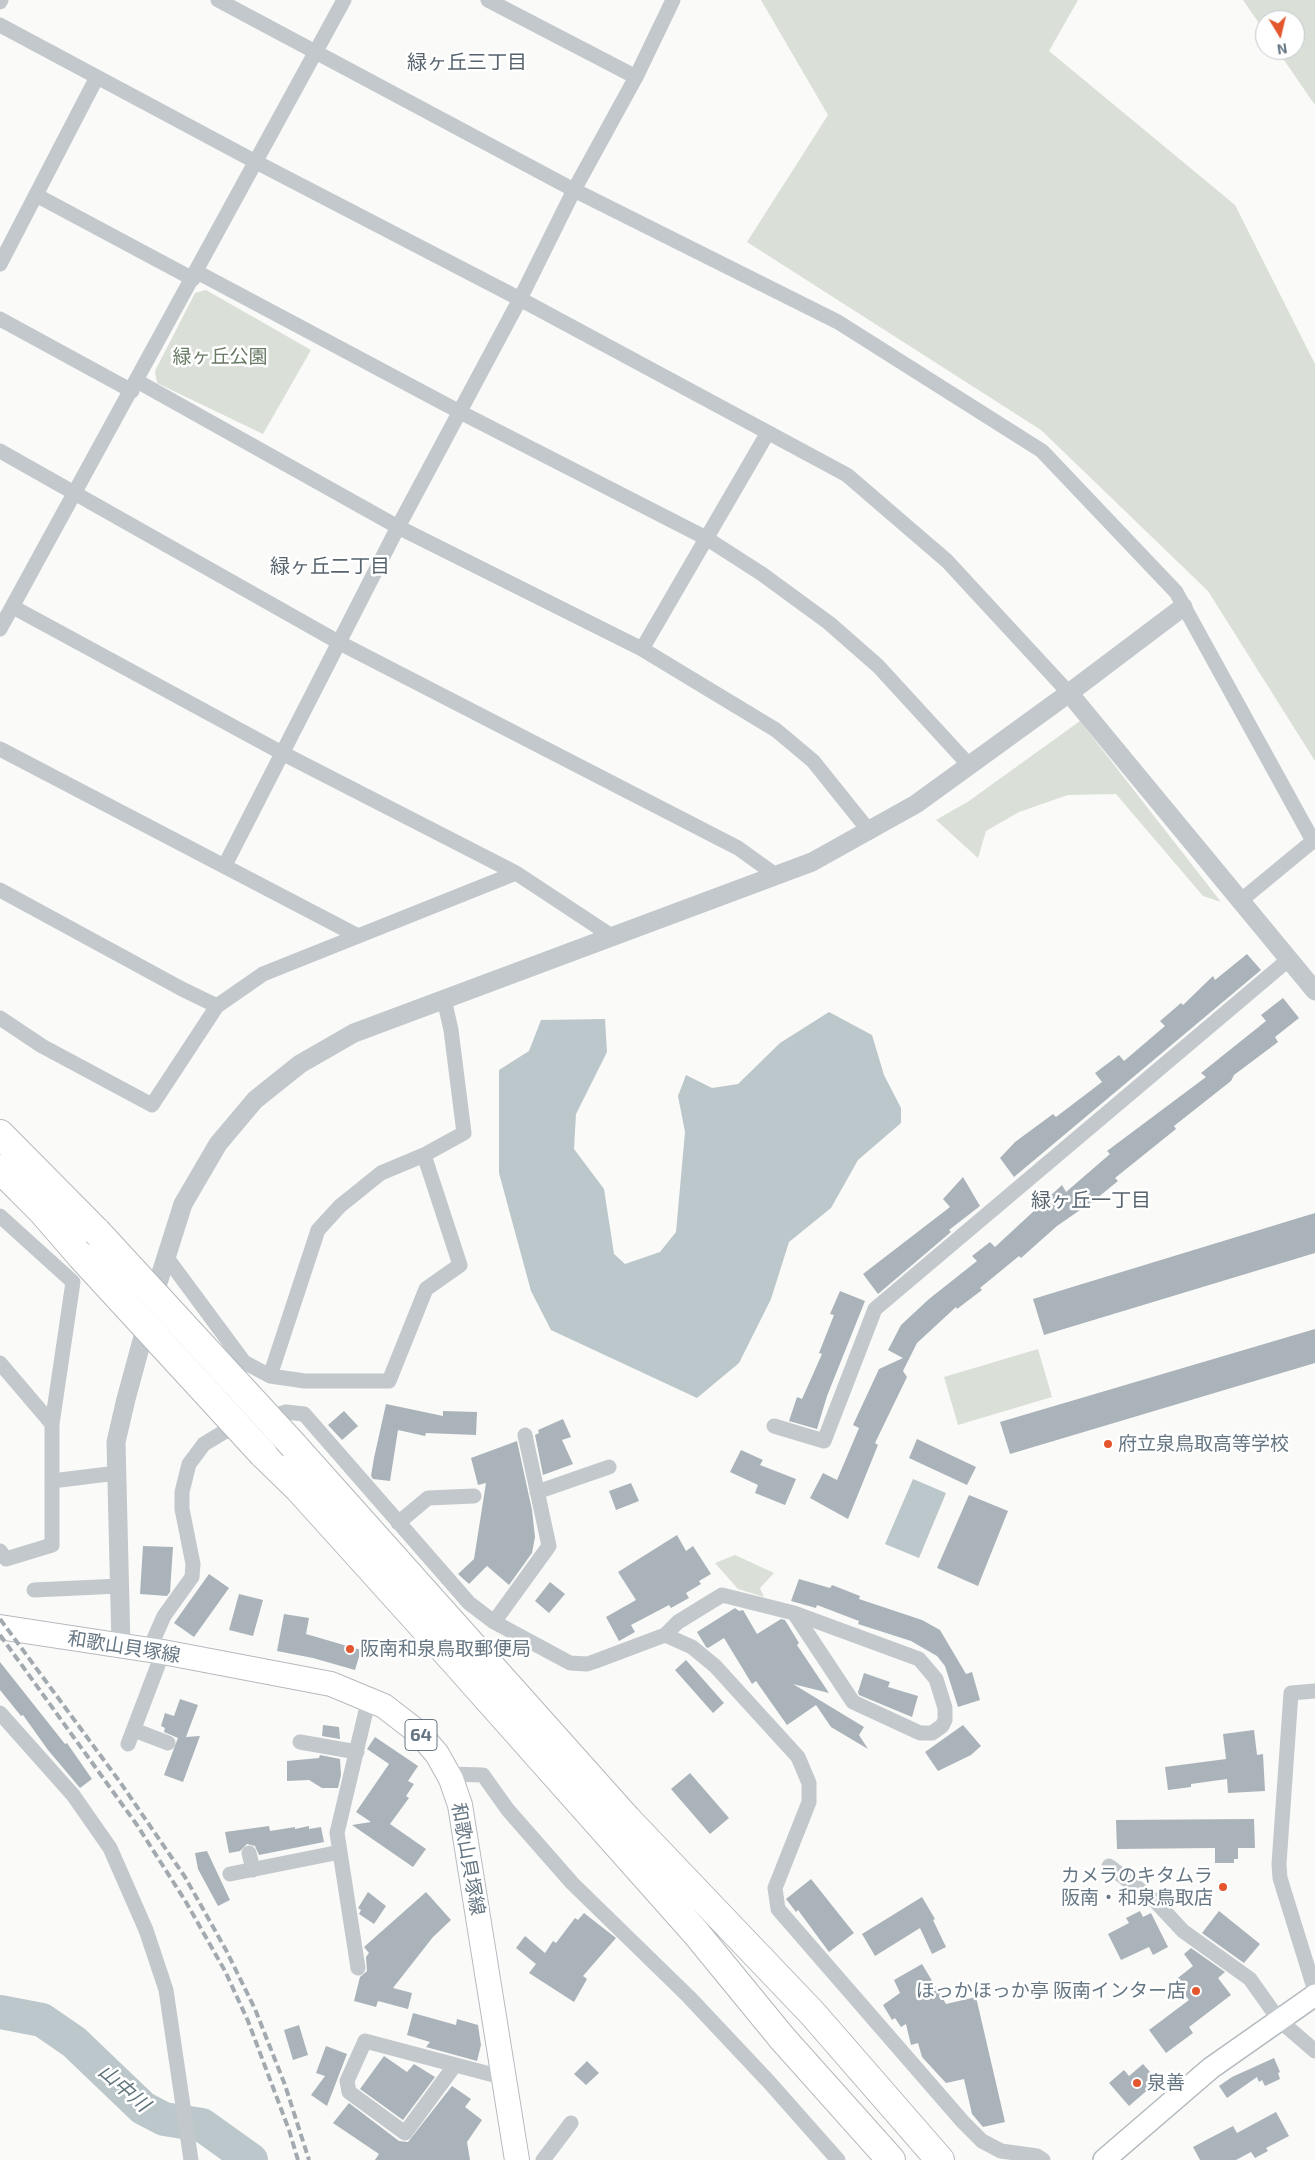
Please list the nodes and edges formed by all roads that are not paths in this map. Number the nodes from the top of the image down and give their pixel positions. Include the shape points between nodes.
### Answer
1 (218, 0) edge
2 (344, 0) edge
3 (488, 0) edge
4 (673, 0) edge
5 (0, 25) edge
6 (317, 51) junction
7 (96, 76) junction
8 (636, 77) junction
9 (256, 162) junction
10 (574, 190) junction
11 (36, 195) junction
12 (0, 264) edge
13 (195, 276) junction
14 (520, 299) junction
15 (0, 319) edge
16 (135, 386) junction
17 (460, 412) junction
18 (767, 434) junction
19 (0, 451) edge
20 (76, 493) junction
21 (398, 527) junction
22 (706, 538) junction
23 (14, 607) junction
24 (1183, 607) junction
25 (0, 629) edge
26 (340, 643) junction
27 (642, 649) junction
28 (1069, 693) junction
29 (0, 749) edge
30 (282, 753) junction
31 (969, 765) junction
32 (870, 832) junction
33 (225, 865) junction
34 (516, 873) junction
35 (777, 876) junction
36 (0, 890) edge
37 (1239, 902) junction
38 (356, 935) junction
39 (612, 937) junction
40 (1288, 960) junction
41 (1313, 986) edge
42 (444, 999) junction
43 (217, 1006) junction
44 (0, 1018) edge
45 (0, 1134) edge
46 (424, 1155) junction
47 (0, 1169) edge
48 (0, 1216) edge
49 (167, 1258) junction
50 (0, 1363) edge
51 (270, 1376) junction
52 (52, 1424) junction
53 (774, 1426) dead end
54 (525, 1435) dead end
55 (609, 1467) dead end
56 (117, 1473) junction
57 (52, 1481) junction
58 (537, 1492) junction
59 (474, 1496) dead end
60 (398, 1523) junction
61 (0, 1551) edge
62 (120, 1586) junction
63 (34, 1590) dead end
64 (794, 1613) junction
65 (494, 1622) junction
66 (0, 1627) edge
67 (664, 1635) junction
68 (121, 1646) junction
69 (156, 1651) junction
70 (1315, 1691) edge
71 (368, 1698) junction
72 (0, 1712) edge
73 (300, 1742) dead end
74 (168, 1743) dead end
75 (357, 1752) junction
76 (448, 1774) junction
77 (340, 1852) junction
78 (249, 1853) dead end
79 (1110, 1866) dead end
80 (253, 1870) junction
81 (230, 1874) dead end
82 (358, 1968) dead end
83 (1315, 1991) edge
84 (1315, 1996) edge
85 (1279, 2020) junction
86 (1315, 2051) edge
87 (455, 2065) junction
88 (505, 2078) junction
89 (571, 2123) dead end
90 (191, 2154) edge
91 (518, 2160) edge
92 (543, 2160) edge
93 (838, 2160) edge
94 (891, 2160) edge
95 (940, 2160) edge
96 (1043, 2160) edge
97 (1104, 2160) edge

1 - 6 street
2 - 6 street
3 - 8 street
4 - 8 street
5 - 7 street
6 - 9 street
6 - 10 street
7 - 9 street
7 - 11 street
8 - 10 street
9 - 13 street
9 - 14 street
10 - 14 street
10 - 24 street via 838,322 1042,451 1176,592
11 - 12 street
11 - 13 street
13 - 16 street
13 - 17 street
14 - 17 street
14 - 18 street
15 - 16 street
16 - 20 street
16 - 21 street
17 - 21 street
17 - 22 street
18 - 22 street
18 - 28 street via 848,475 909,526 948,560
19 - 20 street
20 - 23 street
20 - 26 street
21 - 26 street
21 - 27 street
22 - 27 street
22 - 31 street via 762,574 836,629 878,666
23 - 25 street
23 - 30 street
24 - 28 street
24 - 37 street via 1313,840
26 - 30 street
26 - 35 street via 738,848
27 - 32 street via 776,730 814,761
28 - 31 street
28 - 37 street
29 - 33 street
30 - 33 street
30 - 34 street
31 - 32 street via 916,804
32 - 35 street
33 - 38 street
34 - 38 street
34 - 39 street
35 - 39 street
36 - 43 street
37 - 40 street
38 - 43 street via 263,974
39 - 42 street
40 - 41 street
40 - 53 street via 875,1309 824,1441
42 - 46 street via 464,1133
42 - 49 street via 354,1033 300,1064 255,1100 218,1144 183,1204
43 - 44 street via 152,1105 42,1046
45 - 95 highway, bridge via 97,1232 294,1446 627,1819 813,2014
46 - 51 street via 381,1173 340,1206 318,1230
46 - 51 street via 460,1265 426,1288 389,1381 305,1381
47 - 94 highway, bridge via 299,1489 457,1664 696,1933 782,2038
48 - 52 street via 73,1282
49 - 51 street via 244,1362
49 - 56 street via 116,1442
50 - 52 street
52 - 57 street
54 - 58 street
55 - 58 street
56 - 57 street
56 - 62 street
57 - 61 street via 52,1545 6,1559
58 - 65 street via 549,1546
59 - 60 street via 428,1498
60 - 65 street via 469,1603
60 - 69 street via 304,1414 286,1412 224,1432 204,1444 189,1464 182,1492 182,1509 193,1564 192,1578 157,1628
62 - 63 street
62 - 68 street
64 - 64 street via 919,1659 936,1679 946,1708 942,1726 932,1733 920,1732 853,1702
64 - 67 street via 722,1595 678,1622
65 - 67 street via 570,1663 578,1664 596,1661
66 - 68 main road, 和歌山貝塚線 / 64
67 - 96 street via 692,1647 715,1666 798,1757 807,1774 809,1802 775,1888 778,1909 982,2141 1001,2151 1037,2156
68 - 69 main road, 和歌山貝塚線 / 64
69 - 71 main road, 和歌山貝塚線 / 64 via 331,1684
69 - 74 street via 131,1737
70 - 83 street via 1291,1693 1279,1864 1280,1878
71 - 75 street
71 - 76 main road, 和歌山貝塚線 / 64 via 398,1714 419,1733 437,1754
72 - 90 street via 74,1795 110,1848 146,1930 166,1990
73 - 75 street
75 - 77 street via 337,1833
76 - 88 main road, 和歌山貝塚線 / 64 via 460,1805
76 - 93 street via 483,1775 508,1810 572,1883 696,2004
77 - 80 street
77 - 82 street
78 - 80 street
79 - 85 street via 1155,1901 1183,1931 1250,1979
80 - 81 street
84 - 85 main road
85 - 86 street
85 - 97 main road via 1211,2068
87 - 87 street via 365,2041 347,2081 349,2092 406,2133
87 - 88 street
88 - 91 main road, 和歌山貝塚線 / 64
89 - 92 street

